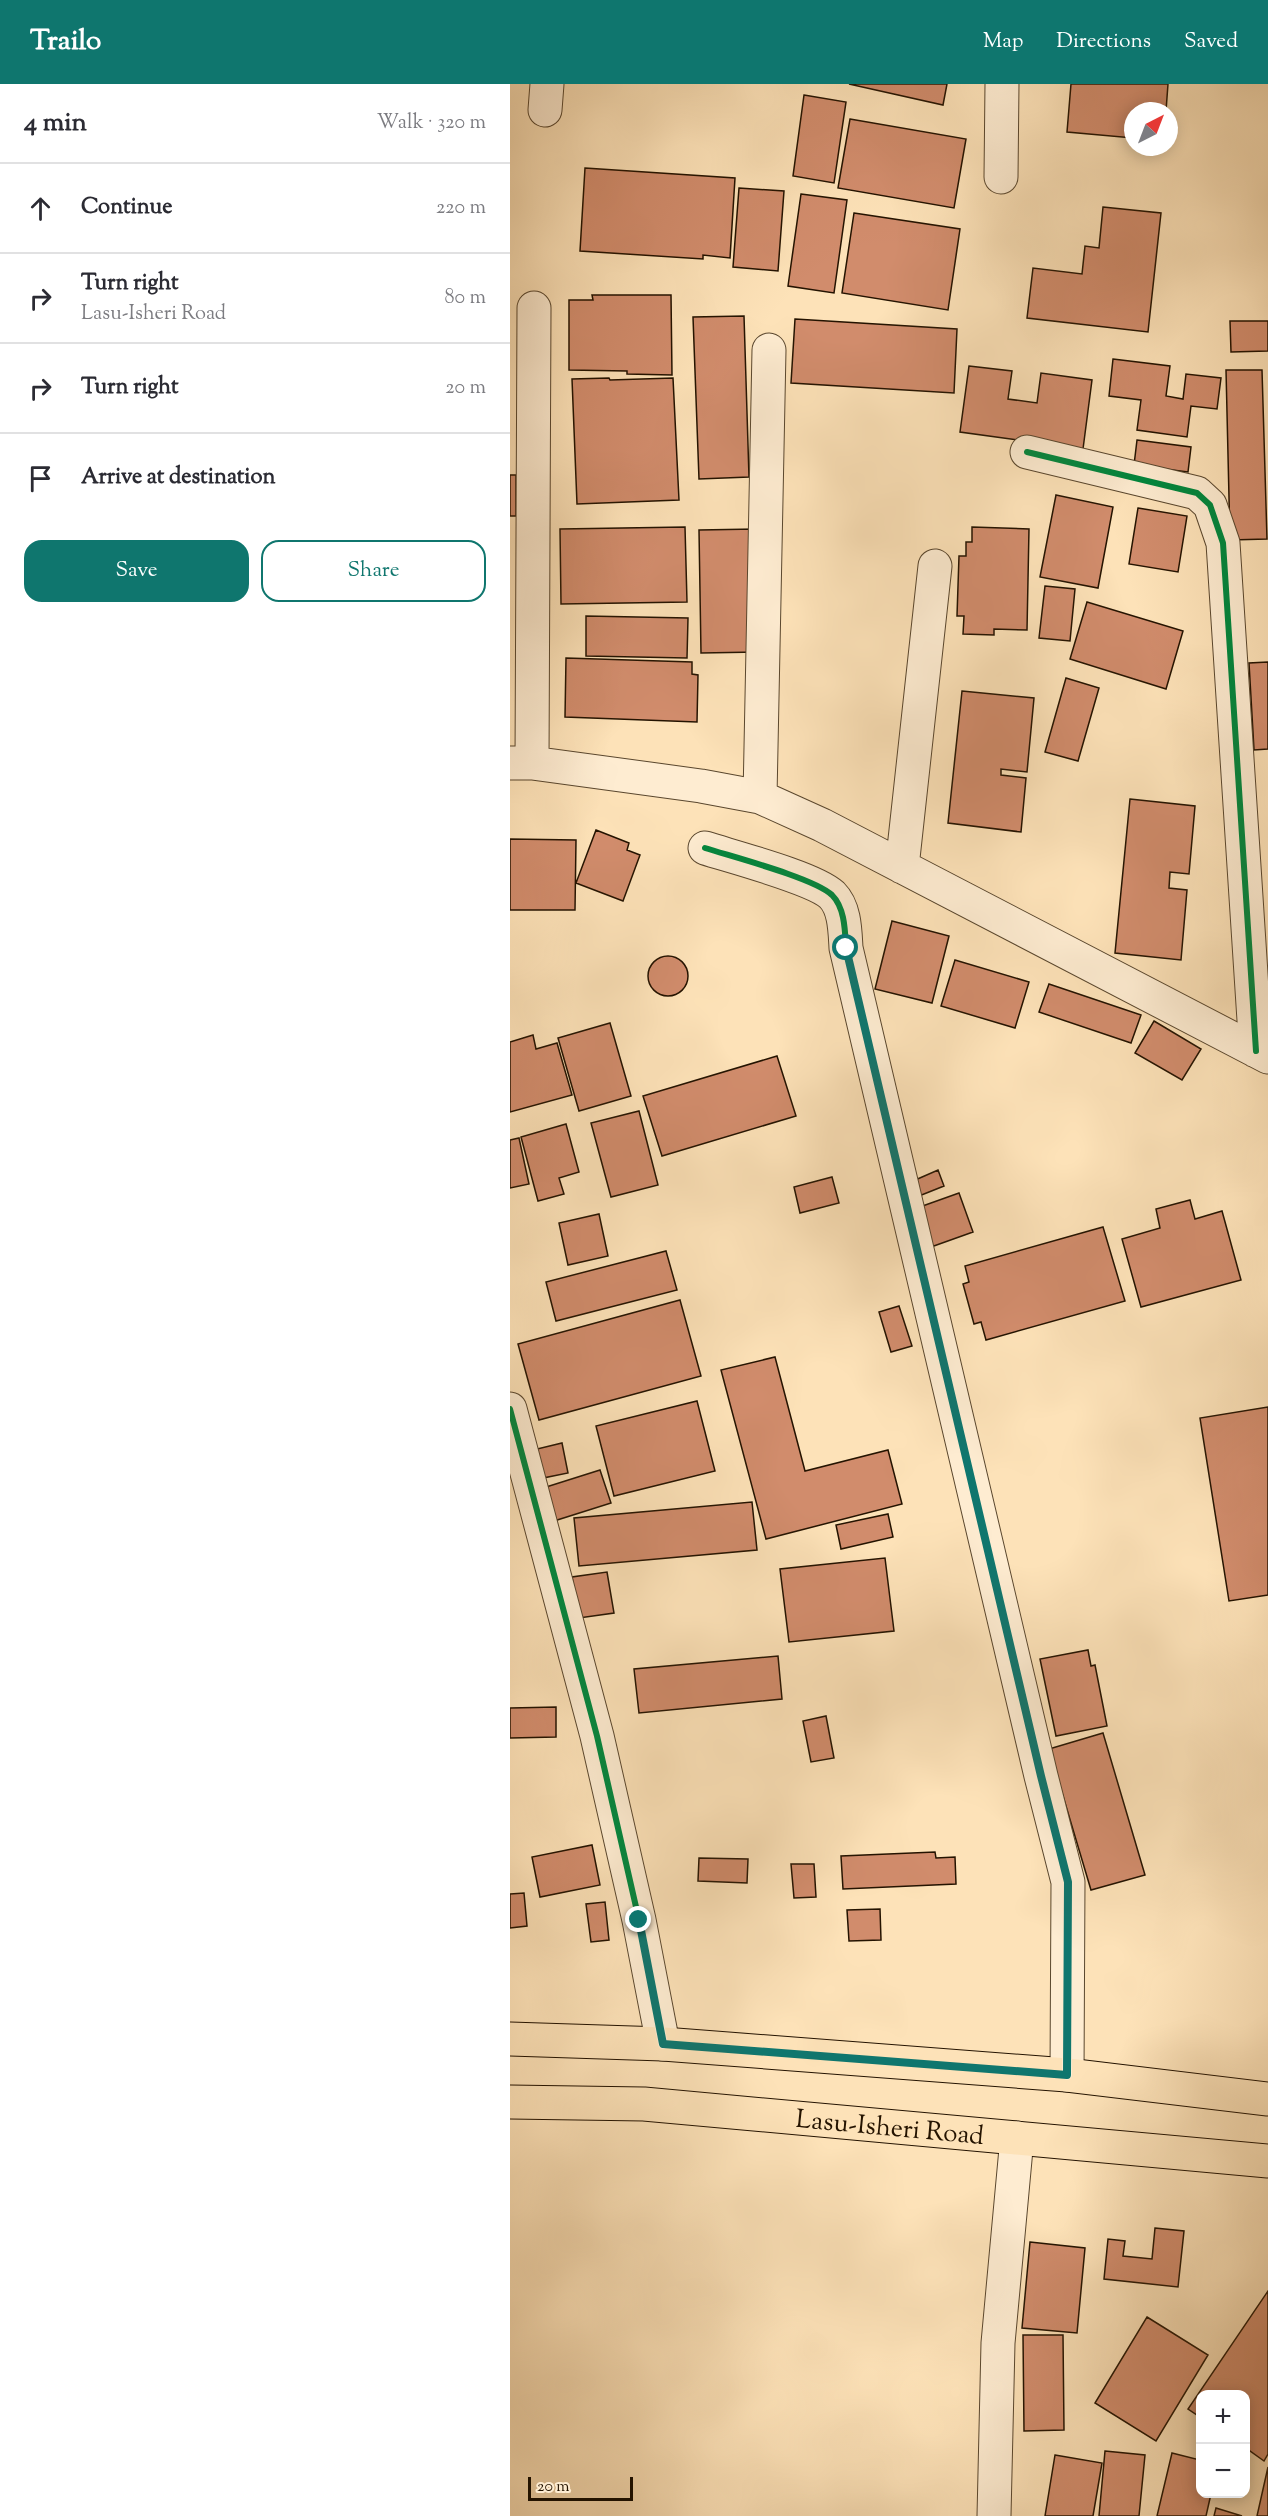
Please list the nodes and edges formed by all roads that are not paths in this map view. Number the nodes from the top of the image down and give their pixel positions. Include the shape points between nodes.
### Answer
1 (1002, 84) edge
2 (1001, 177) dead end
3 (534, 308) dead end
4 (769, 350) dead end
5 (1027, 452) dead end
6 (935, 566) dead end
7 (521, 763) edge
8 (760, 797) junction
9 (705, 848) dead end
10 (902, 867) junction
11 (1262, 1054) edge
12 (510, 1409) edge
13 (510, 2039) edge
14 (663, 2044) junction
15 (1067, 2075) junction
16 (1268, 2099) edge
17 (510, 2102) edge
18 (1017, 2138) junction
19 (1268, 2161) edge
20 (994, 2516) edge

1 - 2 street
3 - 7 street
4 - 8 street
5 - 11 street via 1197,493 1210,505 1223,543
6 - 10 street
7 - 8 street
8 - 10 street
9 - 15 street via 812,883 832,896 844,917 846,948 1068,1882
10 - 11 street
12 - 14 street via 602,1759
13 - 14 main road
14 - 15 main road
15 - 16 main road
17 - 18 main road, Lasu-Isheri Road via 644,2104
18 - 19 main road, Lasu-Isheri Road
18 - 20 street via 998,2343

